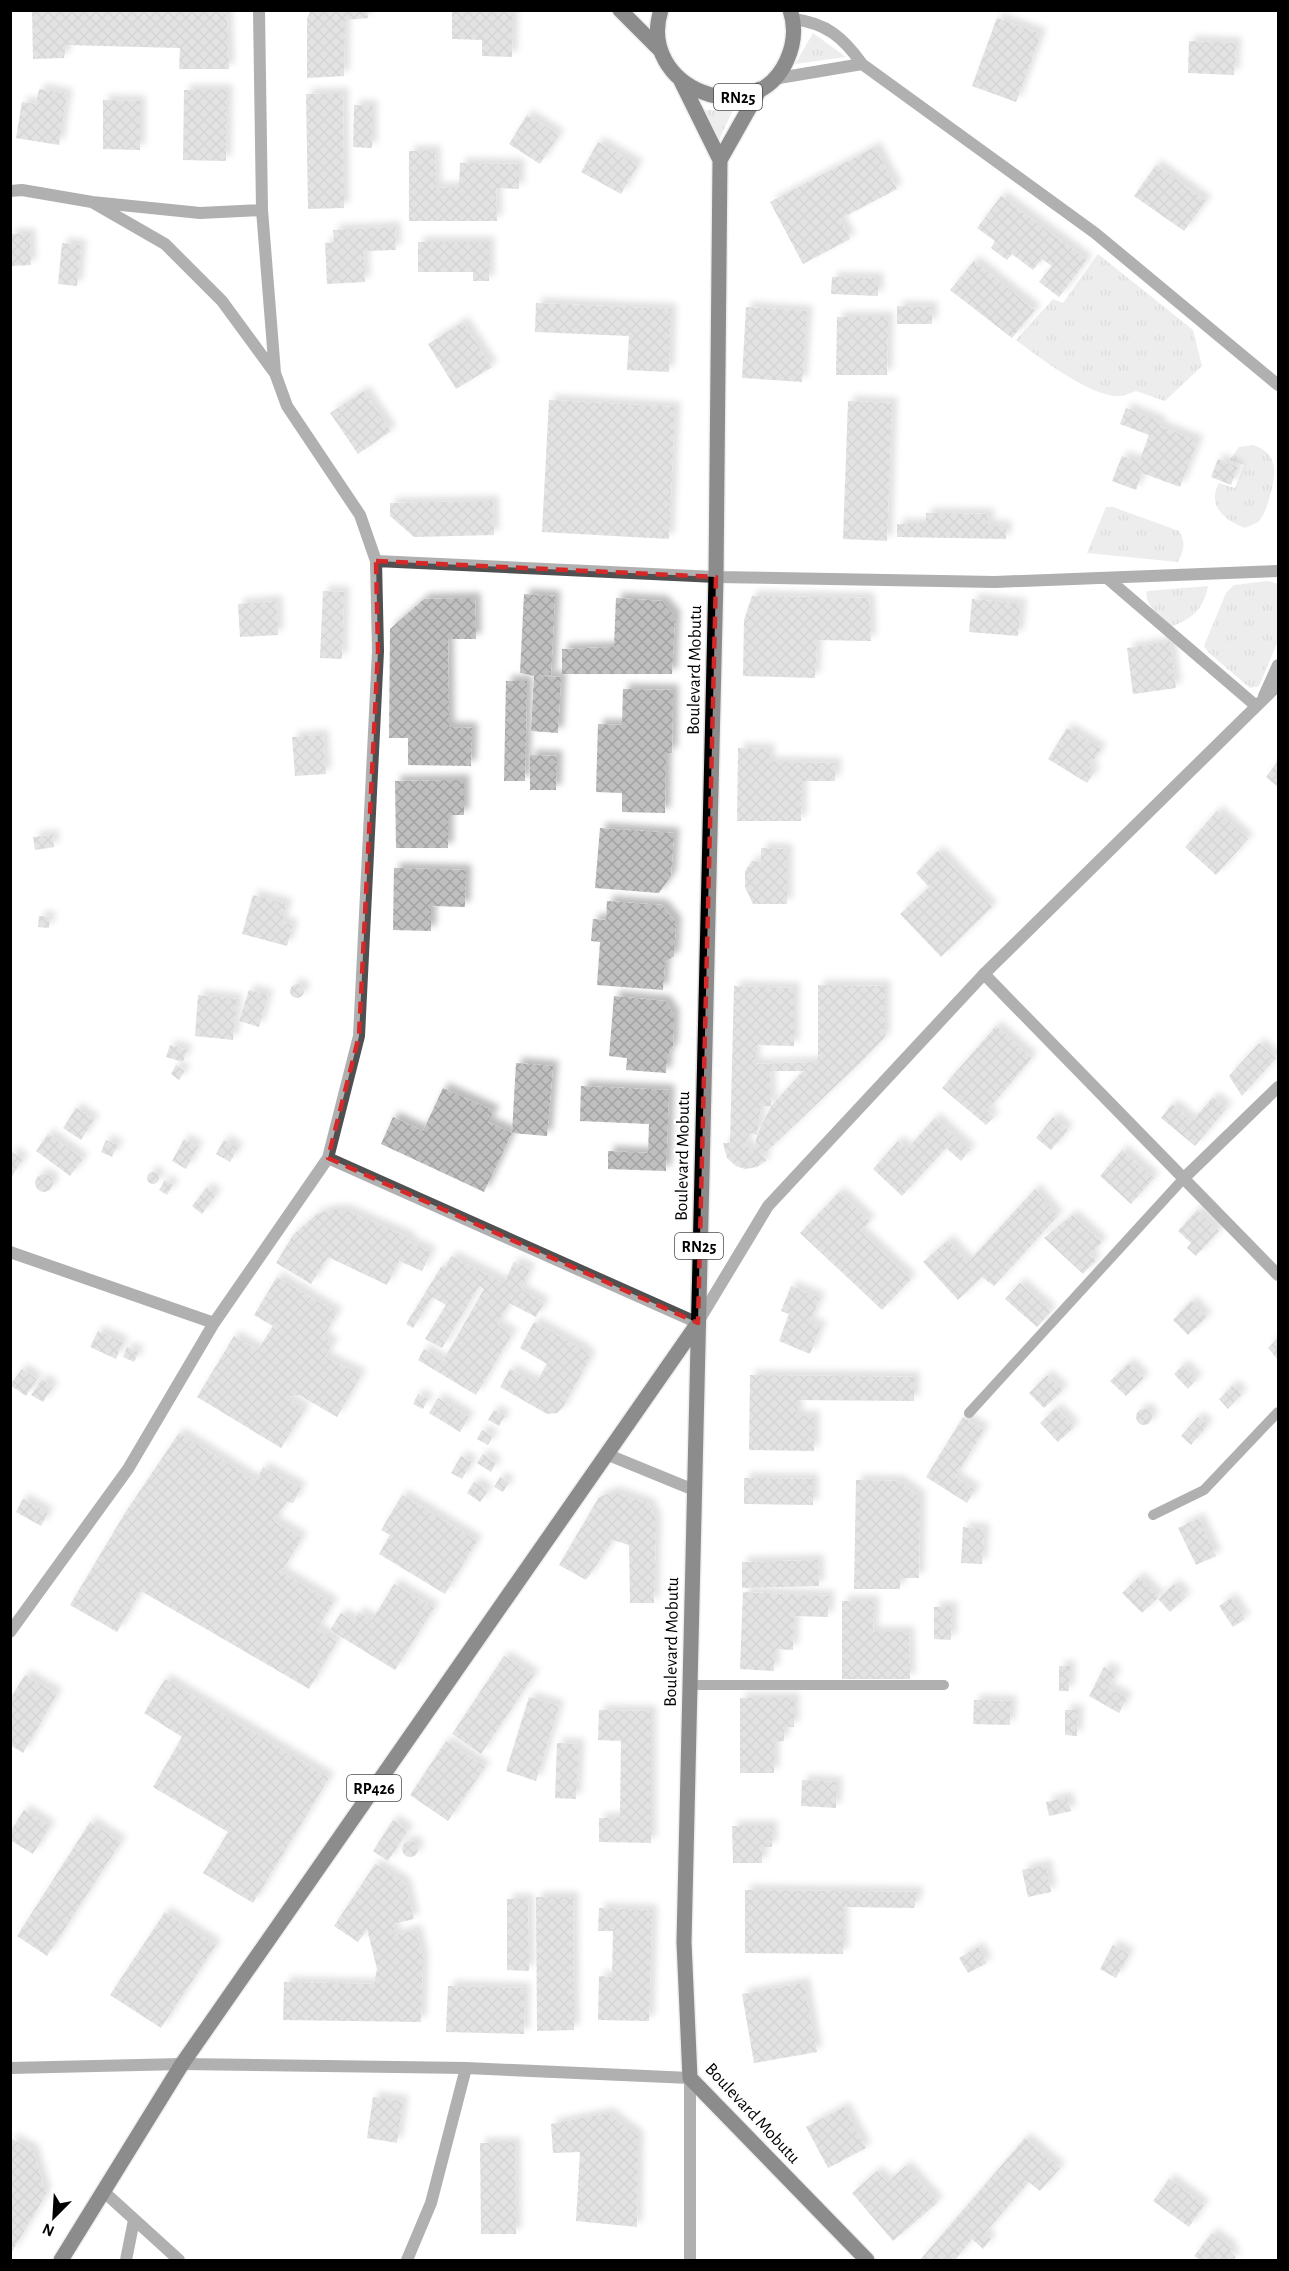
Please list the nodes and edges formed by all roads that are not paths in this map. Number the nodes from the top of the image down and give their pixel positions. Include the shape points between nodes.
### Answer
1 (259, 10) edge
2 (620, 10) edge
3 (661, 10) edge
4 (792, 15) edge
5 (661, 51) junction
6 (862, 64) junction
7 (773, 79) junction
8 (681, 81) junction
9 (760, 89) junction
10 (720, 160) junction
11 (10, 191) edge
12 (92, 202) junction
13 (262, 210) junction
14 (275, 373) junction
15 (1278, 385) edge
16 (376, 561) junction
17 (1278, 571) edge
18 (716, 577) junction
19 (1107, 578) junction
20 (1278, 665) edge
21 (1278, 685) edge
22 (1259, 701) junction
23 (984, 974) junction
24 (1278, 1087) edge
25 (328, 1158) junction
26 (1184, 1179) junction
27 (10, 1252) edge
28 (1278, 1275) edge
29 (214, 1323) junction
30 (698, 1323) junction
31 (1278, 1412) edge
32 (969, 1413) dead end
33 (606, 1454) junction
34 (694, 1491) junction
35 (1153, 1515) dead end
36 (10, 1632) edge
37 (690, 1685) junction
38 (944, 1685) dead end
39 (182, 2064) junction
40 (10, 2068) edge
41 (466, 2068) junction
42 (690, 2078) junction
43 (103, 2191) junction
44 (134, 2220) junction
45 (61, 2260) edge
46 (126, 2260) edge
47 (179, 2260) edge
48 (407, 2260) edge
49 (690, 2260) edge
50 (867, 2260) edge

1 - 13 street
2 - 5 main road
3 - 5 main road, RN25
4 - 6 street via 833,33
4 - 7 main road, RN25 via 792,49
5 - 8 main road, RN25
6 - 7 street
6 - 15 street via 1095,233
7 - 9 main road, RN25
8 - 9 main road, RN25 via 711,96 728,98
8 - 10 main road, RN25
9 - 10 main road, RN25
10 - 18 main road, Boulevard Mobutu / RN25
11 - 12 street
12 - 13 street via 200,213
12 - 14 street via 165,244 222,302
13 - 14 street
14 - 16 street via 286,406 360,515
16 - 18 street
16 - 25 street via 378,651 359,1036
17 - 19 street
18 - 19 street via 995,582
18 - 30 main road, Boulevard Mobutu / RN25
19 - 22 street
20 - 22 street
21 - 22 street
22 - 23 street
23 - 26 street
23 - 30 street via 768,1206
24 - 26 street
25 - 29 street
25 - 30 street
26 - 28 street
26 - 32 lane
27 - 29 street
29 - 36 street via 128,1469
30 - 33 main road, RP426
30 - 34 main road, Boulevard Mobutu / RN25
31 - 35 lane via 1204,1491
33 - 34 street
33 - 39 main road, RP426
34 - 37 main road, Boulevard Mobutu / RN25
37 - 38 lane
37 - 42 main road, Boulevard Mobutu / RN25 via 684,1942
39 - 40 street
39 - 41 street
39 - 43 main road, RP426
41 - 42 street
41 - 48 street via 431,2203
42 - 49 street
42 - 50 main road, Boulevard Mobutu
43 - 44 street
43 - 45 main road, RP426
44 - 46 street
44 - 47 street

